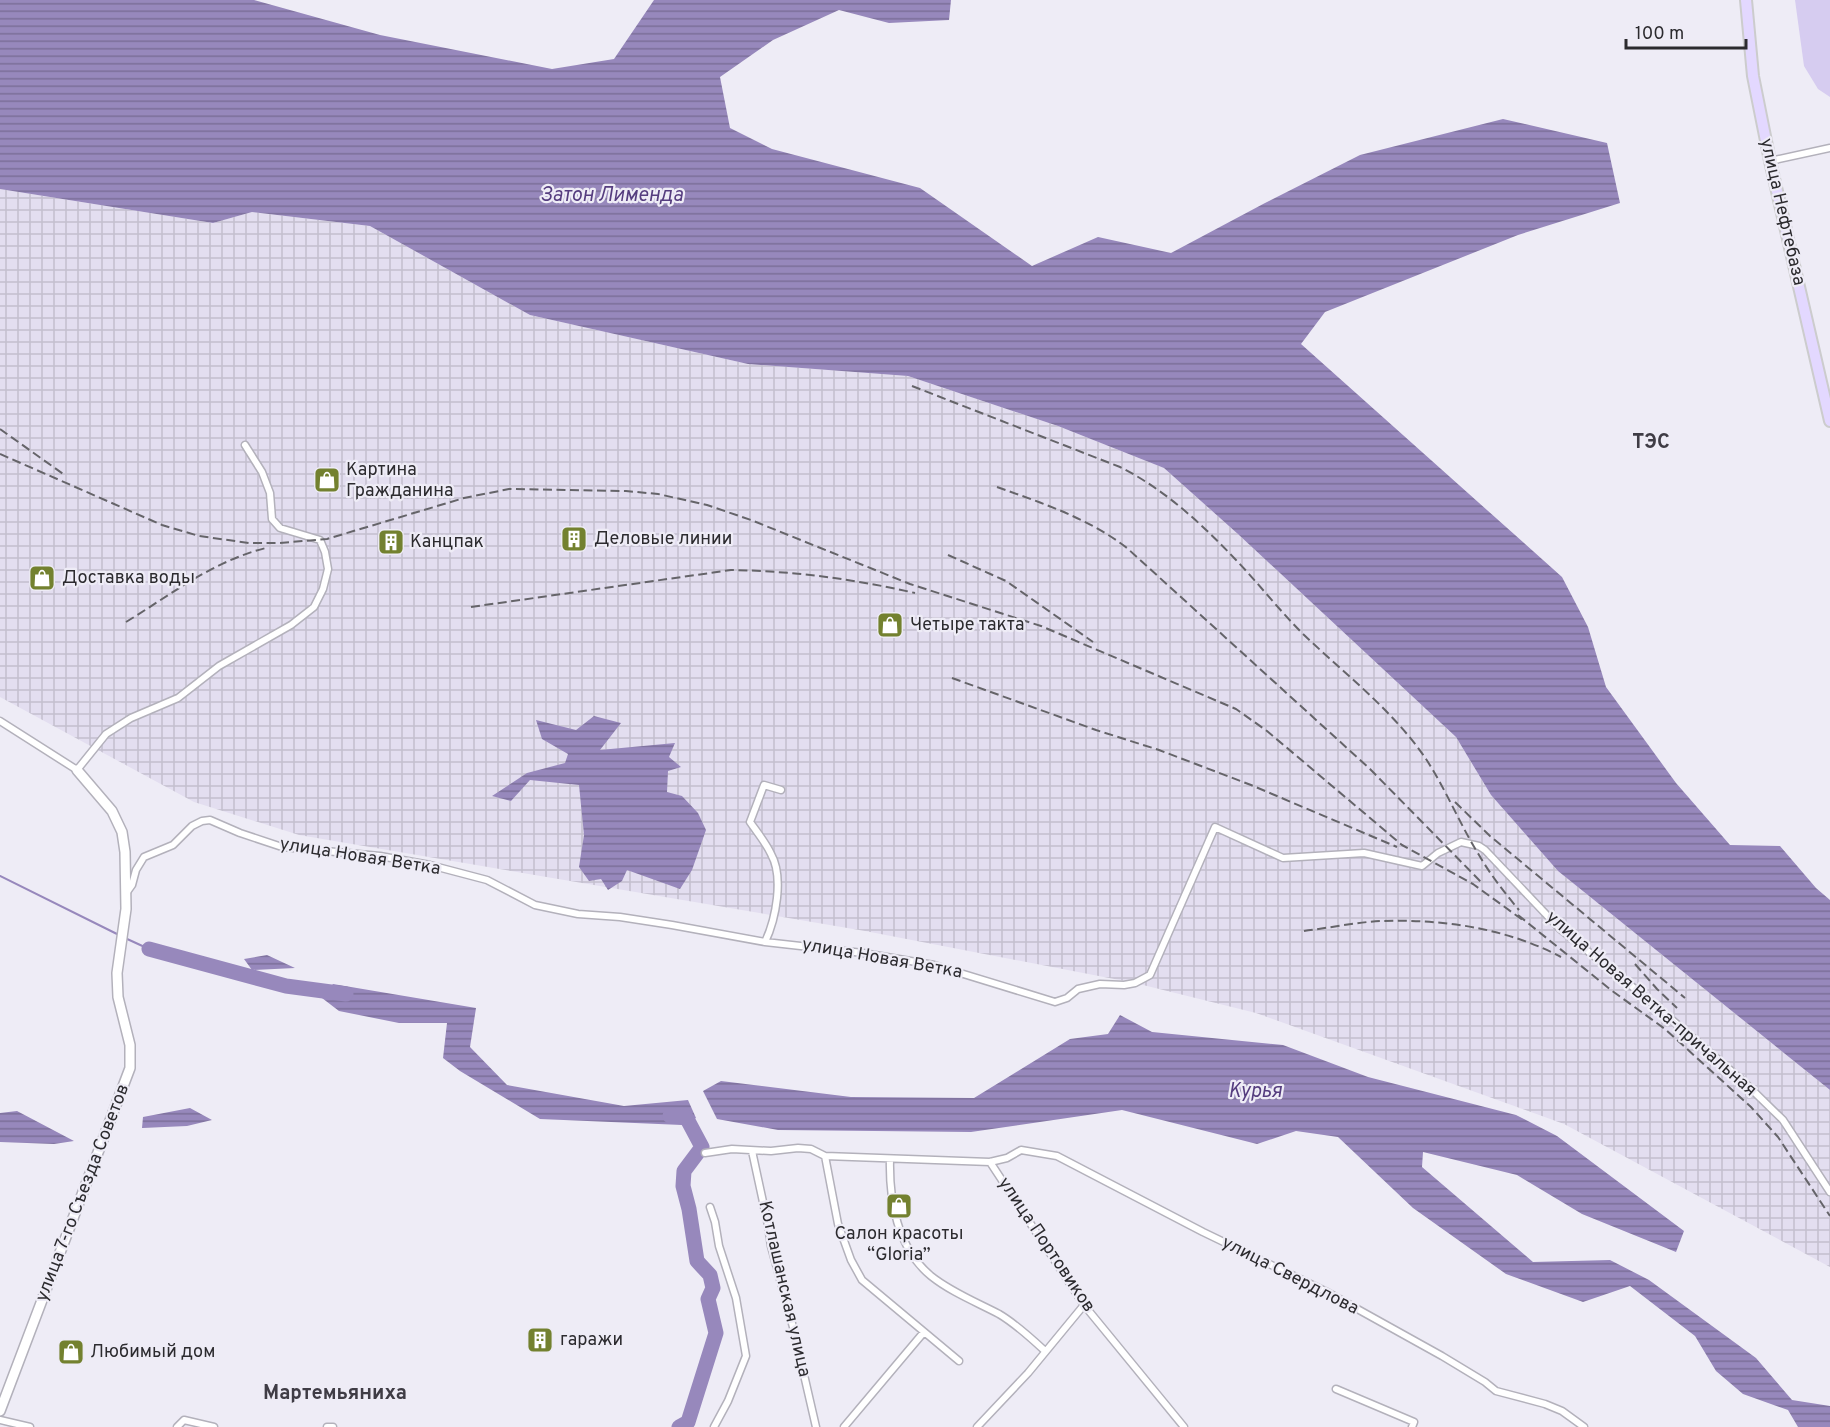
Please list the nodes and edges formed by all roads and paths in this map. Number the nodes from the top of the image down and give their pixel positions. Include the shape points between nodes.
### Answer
1 (1746, 0) edge
2 (1830, 148) edge
3 (1770, 161) junction
4 (1830, 421) edge
5 (245, 445) dead end
6 (0, 721) edge
7 (77, 770) junction
8 (781, 790) dead end
9 (1215, 827) joint
10 (126, 892) junction
11 (765, 942) junction
12 (752, 1151) junction
13 (705, 1153) dead end
14 (825, 1156) junction
15 (890, 1159) junction
16 (990, 1162) junction
17 (1830, 1191) edge
18 (710, 1207) dead end
19 (1084, 1305) junction
20 (924, 1332) junction
21 (1045, 1351) junction
22 (959, 1360) dead end
23 (1336, 1389) dead end
24 (0, 1411) edge
25 (0, 1420) edge
26 (30, 1427) edge
27 (177, 1427) edge
28 (214, 1427) edge
29 (327, 1427) edge
30 (333, 1427) edge
31 (714, 1427) edge
32 (816, 1427) edge
33 (844, 1427) edge
34 (977, 1427) edge
35 (1184, 1427) edge
36 (1412, 1427) edge
37 (1584, 1427) edge

1 - 3 main road, улица Нефтебаза via 1753,76
2 - 3 street
3 - 4 main road, улица Нефтебаза
5 - 7 street via 270,493 272,519 280,528 320,540 323,545 328,569 314,607 291,625 219,666 178,698 131,718 106,734
6 - 7 street
7 - 10 street, улица 7-го Съезда Советов via 112,811 122,832
8 - 11 street via 764,785 750,822 773,855 778,884
9 - 11 street, улица Новая Ветка via 1150,975 1135,983 1078,989 1055,1002 934,965
9 - 17 street, улица Новая Ветка-причальная via 1283,858 1364,853 1422,866 1461,842 1479,846 1560,929 1649,1000 1783,1120
10 - 11 street, улица Новая Ветка via 144,857 173,845 192,826 210,820 282,847 380,856 442,868 487,880 535,905
10 - 24 street, улица 7-го Съезда Советов via 117,973 118,997 130,1045 130,1068
12 - 13 street, улица Портовиков
12 - 14 street, улица Портовиков via 798,1148
12 - 32 street, Котлашанская улица
14 - 15 street, улица Портовиков
14 - 20 street via 838,1224 862,1280
15 - 16 street, улица Портовиков
15 - 21 street via 889,1186 908,1249 930,1275 1001,1315
16 - 19 street, улица Портовиков
16 - 37 street, улица Свердлова via 1021,1150 1057,1156 1325,1292 1442,1356 1496,1391 1545,1404
18 - 31 street via 736,1298 746,1356
19 - 21 street
19 - 35 street, улица Портовиков
20 - 22 street
20 - 33 street
21 - 34 street
23 - 36 street via 1414,1422
25 - 26 street
27 - 28 street via 184,1420
29 - 30 street

